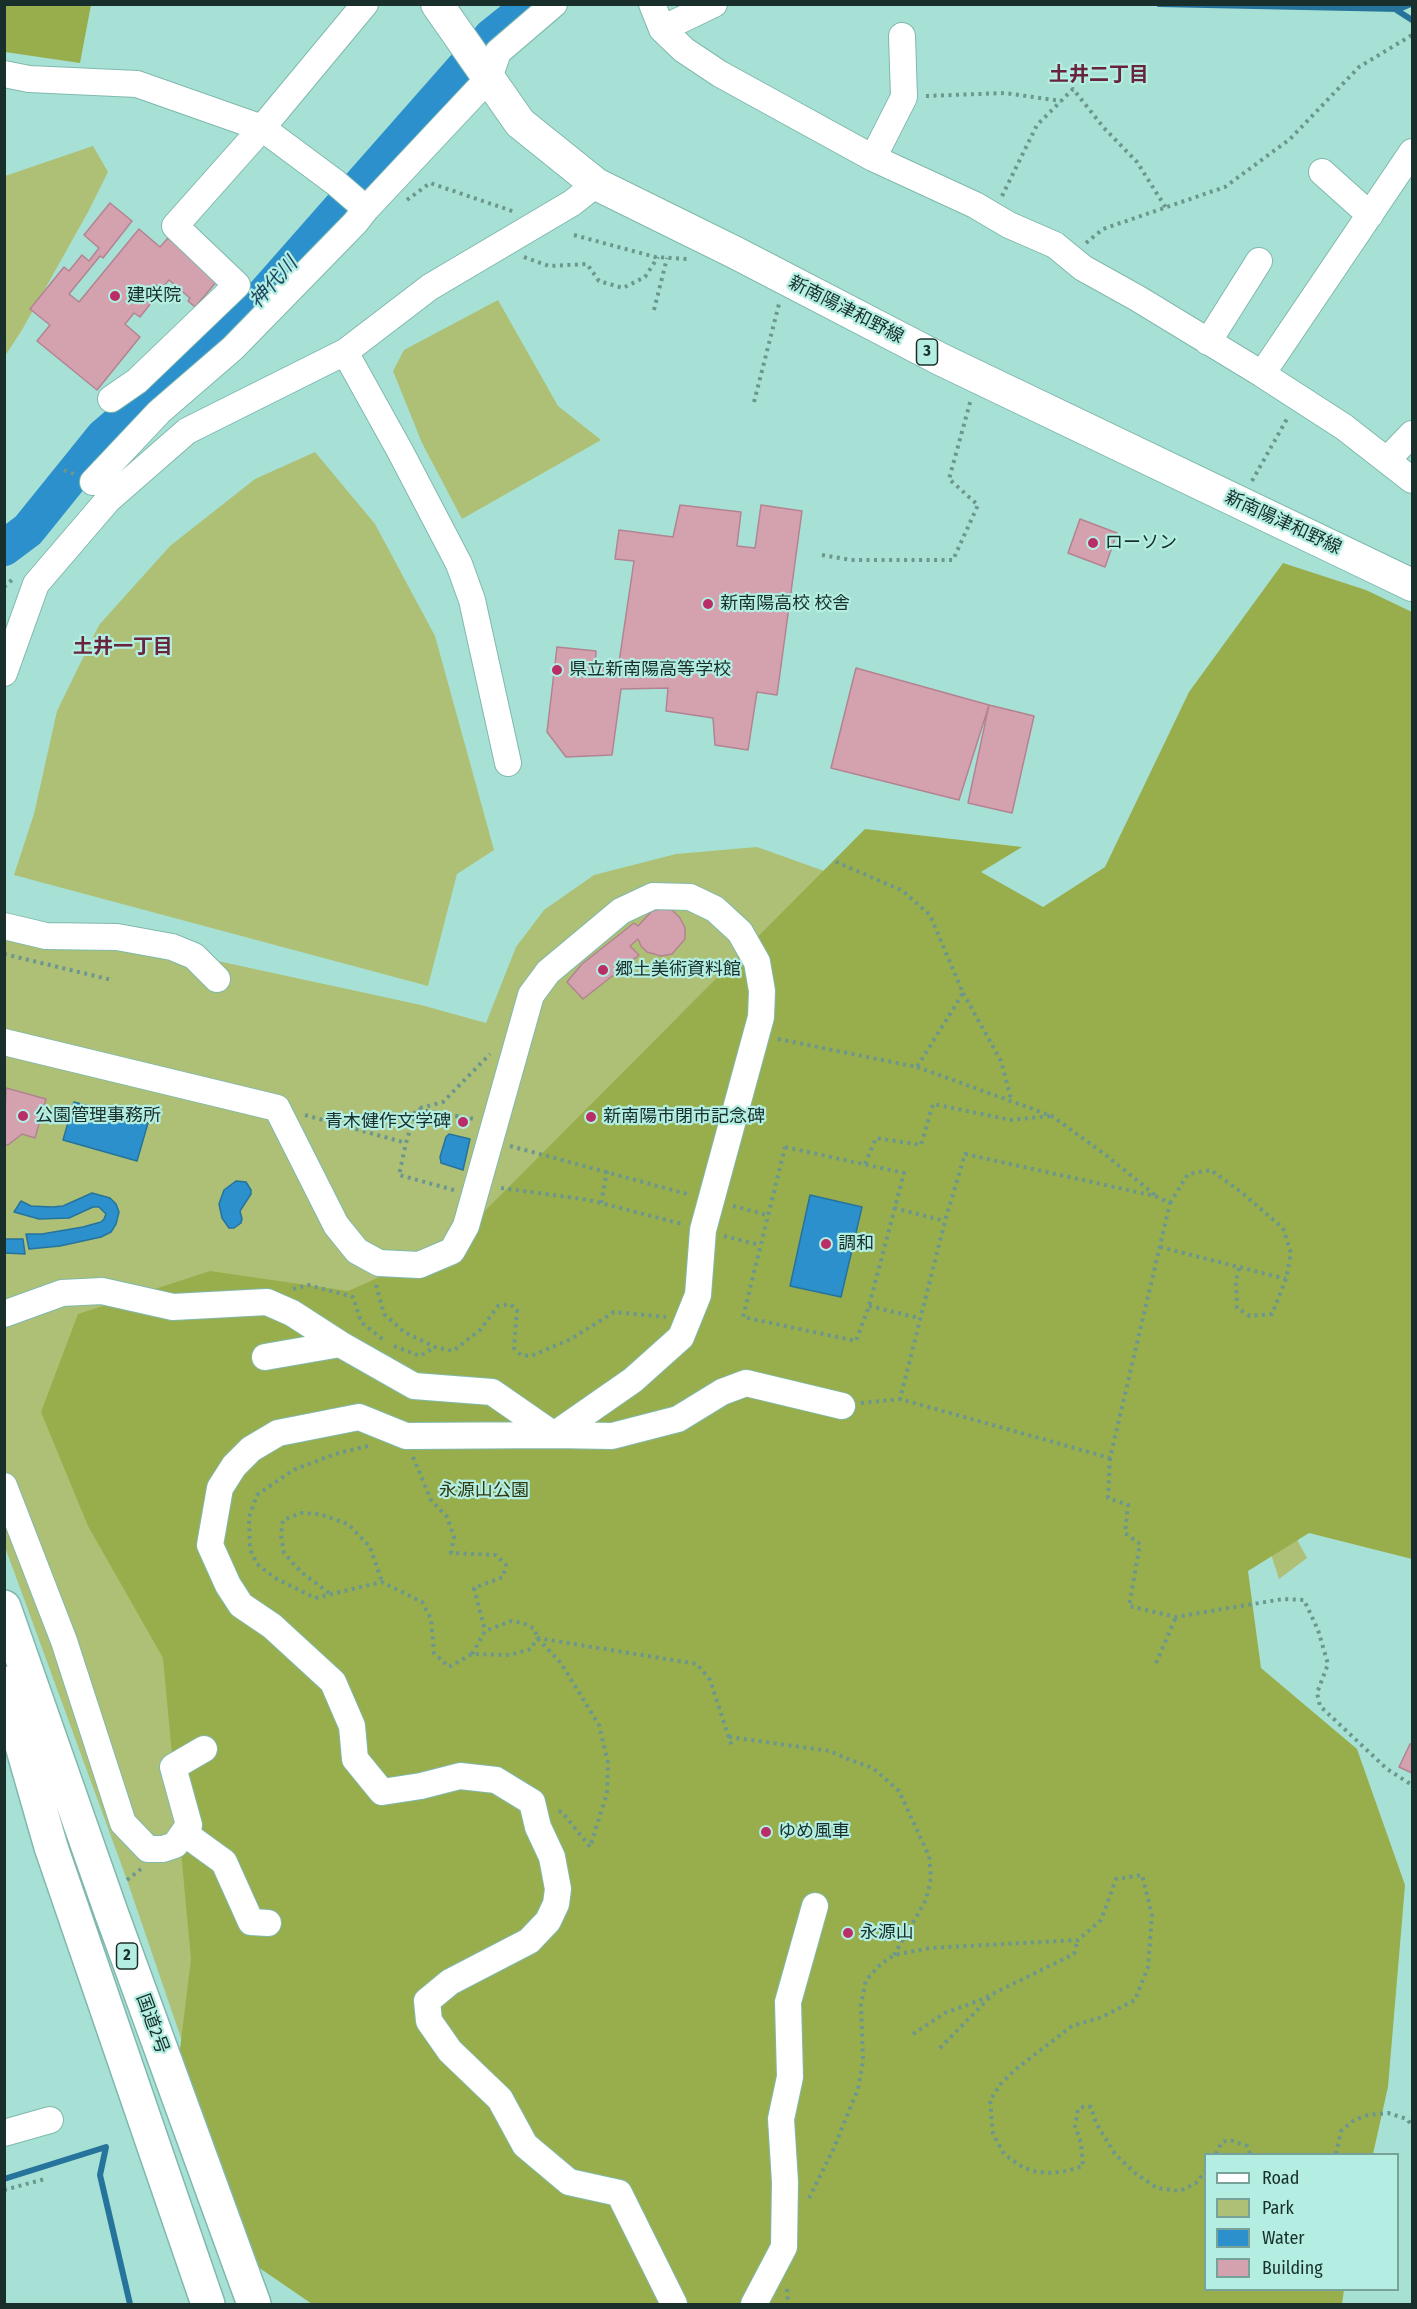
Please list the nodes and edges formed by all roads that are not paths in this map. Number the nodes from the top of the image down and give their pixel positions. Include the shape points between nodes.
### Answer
1 (365, 4) edge
2 (437, 4) edge
3 (554, 4) edge
4 (652, 4) edge
5 (714, 4) edge
6 (662, 28) junction
7 (902, 36) dead end
8 (478, 62) junction
9 (4, 74) edge
10 (262, 128) junction
11 (1413, 152) edge
12 (873, 158) junction
13 (1322, 172) dead end
14 (596, 184) junction
15 (366, 209) junction
16 (1370, 215) junction
17 (1259, 261) dead end
18 (1208, 342) junction
19 (345, 352) junction
20 (1262, 374) junction
21 (159, 412) junction
22 (1413, 434) edge
23 (1387, 460) junction
24 (1413, 480) edge
25 (93, 482) dead end
26 (1413, 585) edge
27 (4, 673) edge
28 (508, 764) dead end
29 (4, 926) edge
30 (216, 979) dead end
31 (4, 1042) edge
32 (4, 1314) edge
33 (340, 1344) junction
34 (265, 1357) dead end
35 (842, 1406) road end
36 (554, 1435) junction
37 (4, 1486) edge
38 (4, 1607) edge
39 (4, 1683) edge
40 (204, 1749) dead end
41 (184, 1833) junction
42 (815, 1906) dead end
43 (268, 1923) dead end
44 (50, 2120) dead end
45 (4, 2133) edge
46 (208, 2304) edge
47 (254, 2304) edge
48 (674, 2304) edge
49 (754, 2304) edge

1 - 10 street
2 - 8 main road, 新南陽津和野線 / 3
3 - 8 street via 498,52
4 - 6 street
5 - 6 street
6 - 12 street via 684,50 720,74
7 - 12 street via 904,97
8 - 14 main road, 新南陽津和野線 / 3 via 520,123
8 - 15 street
9 - 10 street via 137,84
10 - 15 street
10 - 21 street via 175,226 237,285 137,381 111,399
11 - 16 street
12 - 18 street via 1056,245 1083,268
13 - 16 street
14 - 19 street via 430,287
14 - 26 main road, 新南陽津和野線 / 3 via 940,359
15 - 21 street via 233,348
16 - 20 street
17 - 18 street
18 - 20 street
19 - 27 street via 187,431 108,500 36,584
19 - 28 street via 459,564 472,600
20 - 23 street
21 - 25 street
22 - 23 street
23 - 24 street
29 - 30 street via 46,936 117,937 172,947 194,956
31 - 36 street via 277,1108 336,1225 357,1251 379,1263 419,1265 452,1251 466,1226 531,995 548,972 621,911 653,896 690,897 715,909 740,932 757,962 761,1017 703,1230 698,1295 681,1336 633,1380
32 - 33 street via 62,1293 102,1291 173,1307 267,1302
33 - 34 street
33 - 36 street via 414,1386 492,1392
35 - 36 street via 746,1383 722,1392 678,1419 612,1436
36 - 48 street via 406,1436 359,1417 278,1433 251,1449 220,1488 210,1545 241,1605 272,1626 333,1682 352,1726 355,1758 382,1792 460,1776 496,1780 531,1802 552,1857 558,1889 549,1921 529,1941 450,1982 427,2001 429,2021 450,2051 500,2099 525,2145 569,2182 619,2193
37 - 41 street via 64,1641 123,1823 148,1849 175,1845
38 - 47 highway, 国道2号 / 2
39 - 46 highway, 国道2号 / 2 via 51,1846
40 - 41 street via 173,1767 189,1825
41 - 43 street via 224,1862 251,1922
42 - 49 street via 789,2002 790,2077 781,2119 784,2247
44 - 45 street

